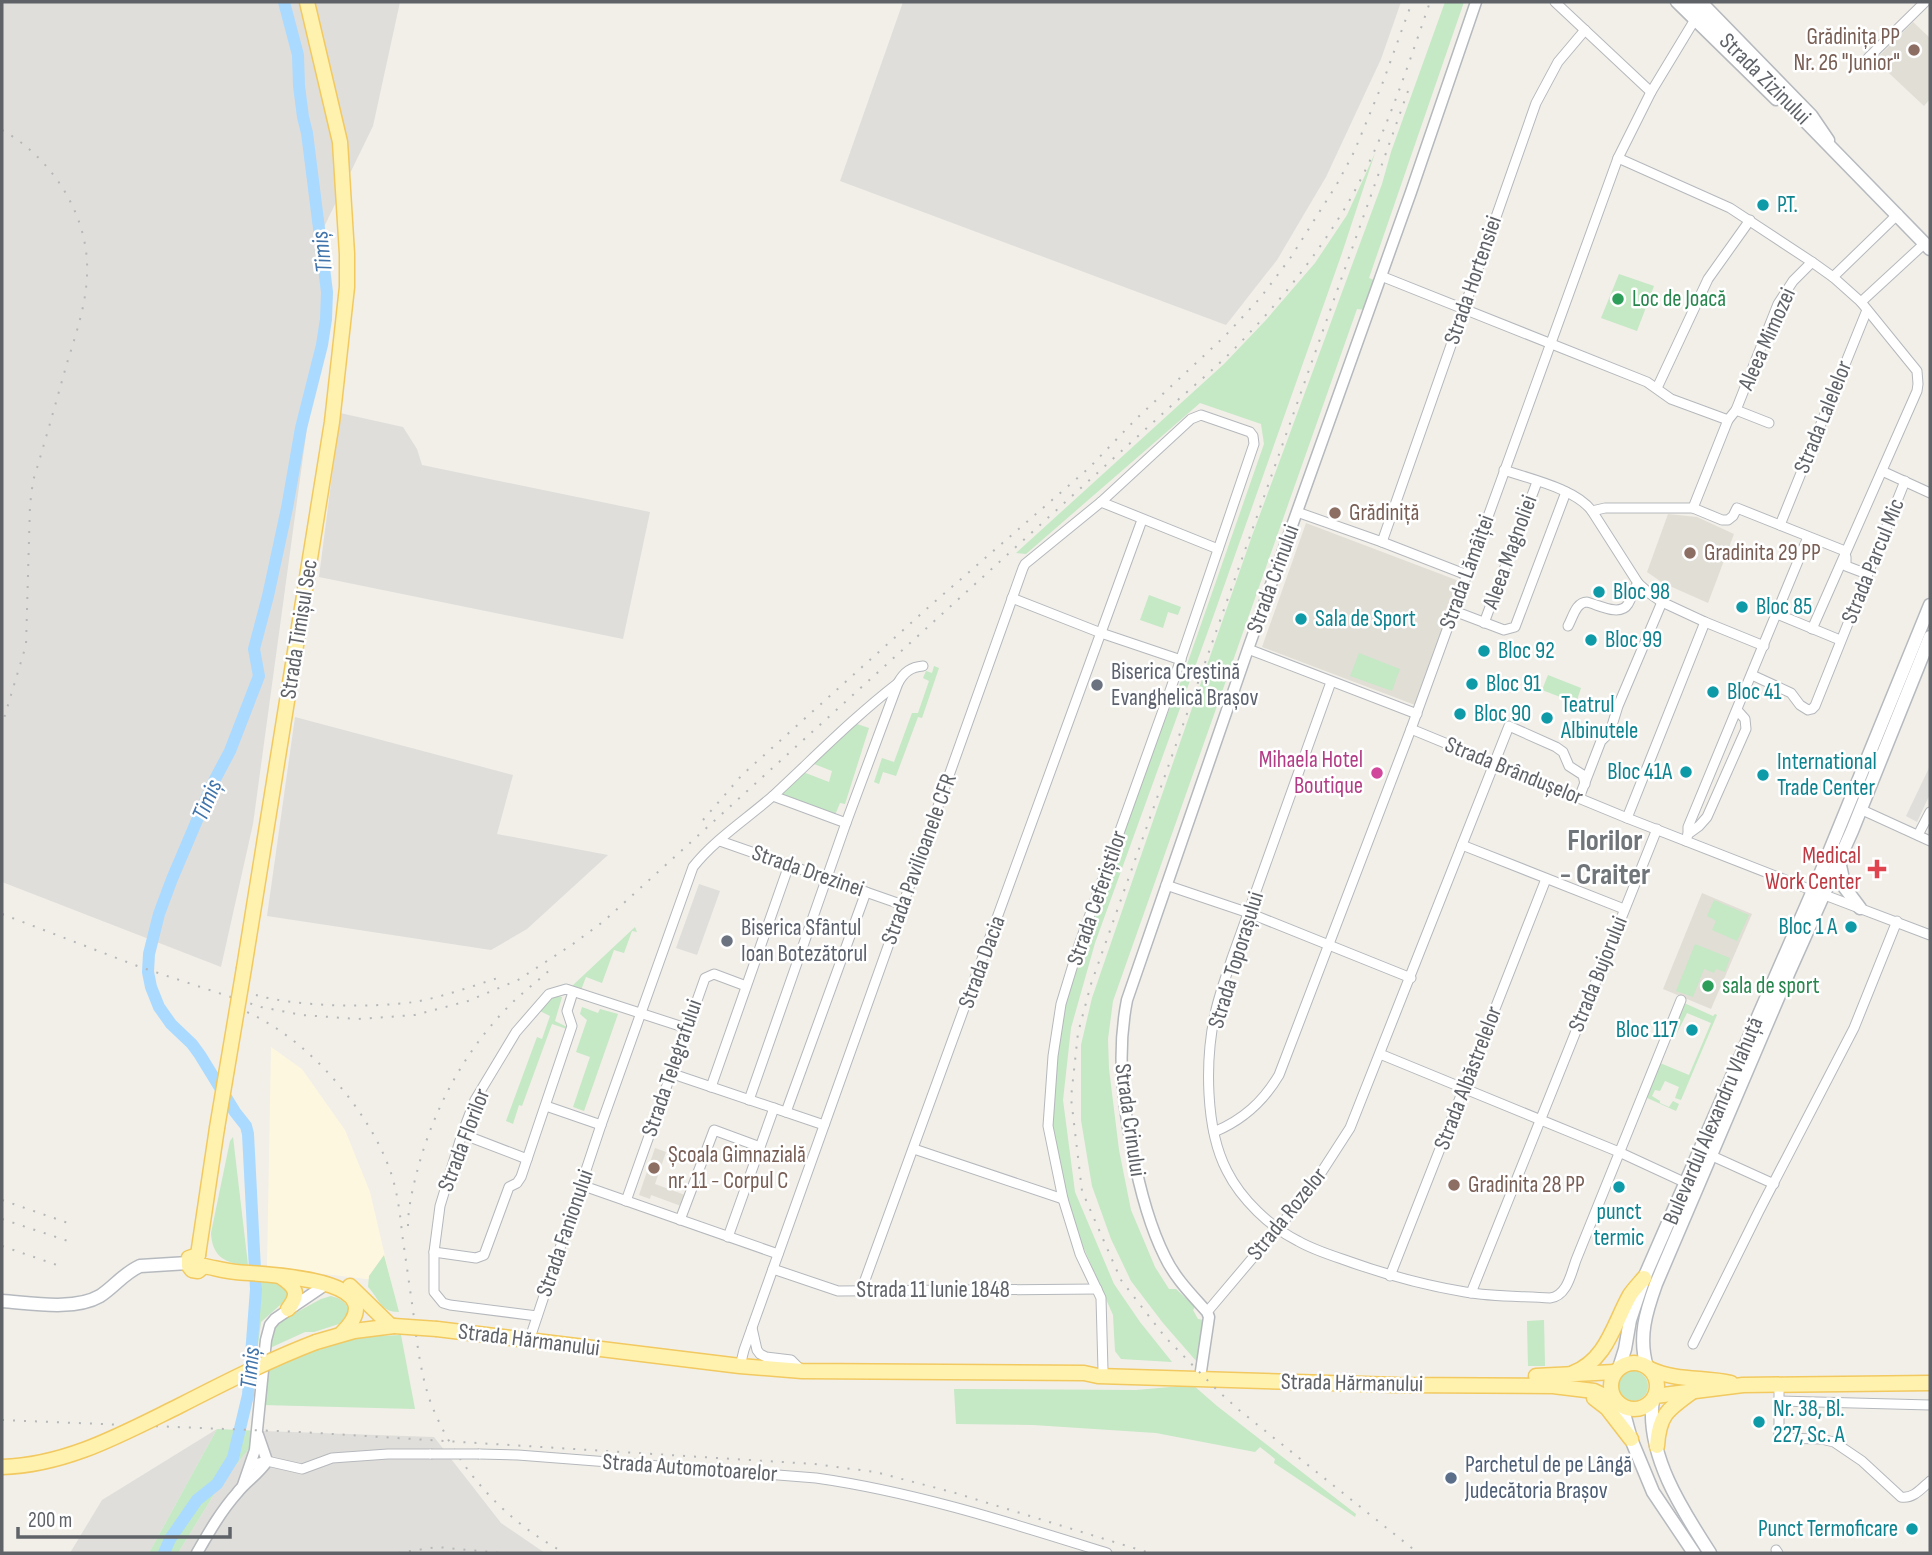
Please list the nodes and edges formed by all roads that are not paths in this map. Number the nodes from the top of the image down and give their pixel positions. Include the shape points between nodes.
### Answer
1 (307, 2) edge
2 (1476, 2) edge
3 (1555, 2) edge
4 (1676, 2) edge
5 (1689, 2) edge
6 (1702, 2) edge
7 (1926, 2) edge
8 (1695, 20) junction
9 (1585, 30) junction
10 (1868, 58) dead end
11 (1651, 92) junction
12 (1841, 156) junction
13 (1618, 159) junction
14 (1898, 214) junction
15 (1750, 220) junction
16 (1928, 246) edge
17 (1812, 262) junction
18 (1381, 276) junction
19 (1833, 277) junction
20 (1864, 306) junction
21 (1463, 309) junction
22 (1550, 343) junction
23 (1657, 388) junction
24 (1736, 410) junction
25 (1728, 420) junction
26 (1769, 424) dead end
27 (1253, 436) joint
28 (1504, 470) junction
29 (1882, 471) junction
30 (1905, 481) junction
31 (1537, 482) junction
32 (1566, 492) junction
33 (1930, 492) edge
34 (1101, 502) junction
35 (1693, 508) junction
36 (1592, 511) junction
37 (1297, 512) junction
38 (1142, 520) junction
39 (1780, 525) junction
40 (1808, 537) junction
41 (1382, 542) junction
42 (1218, 549) junction
43 (1845, 551) junction
44 (1466, 575) junction
45 (1867, 575) junction
46 (1638, 583) junction
47 (1012, 598) junction
48 (1662, 602) junction
49 (1930, 605) edge
50 (1454, 611) junction
51 (1777, 614) junction
52 (1705, 622) junction
53 (1484, 623) junction
54 (1568, 626) dead end
55 (1812, 629) junction
56 (1101, 633) junction
57 (1930, 638) edge
58 (1840, 640) junction
59 (1764, 646) junction
60 (1248, 649) junction
61 (1181, 660) junction
62 (923, 666) dead end
63 (1752, 675) junction
64 (1331, 682) junction
65 (898, 683) junction
66 (1737, 710) junction
67 (1417, 714) junction
68 (1411, 729) junction
69 (1494, 763) junction
70 (1585, 784) junction
71 (772, 796) junction
72 (1579, 798) junction
73 (1860, 809) junction
74 (1930, 812) edge
75 (1627, 818) junction
76 (845, 823) junction
77 (1657, 829) junction
78 (1918, 835) junction
79 (1687, 837) junction
80 (720, 841) junction
81 (1930, 841) edge
82 (1462, 845) junction
83 (1839, 861) junction
84 (789, 864) junction
85 (827, 877) junction
86 (1546, 879) junction
87 (1166, 885) junction
88 (866, 892) junction
89 (1819, 893) junction
90 (899, 904) junction
91 (1860, 908) junction
92 (1624, 909) junction
93 (1249, 913) junction
94 (1897, 921) junction
95 (1930, 935) edge
96 (1329, 945) junction
97 (1411, 978) junction
98 (746, 986) junction
99 (569, 990) junction
100 (1681, 1000) dead end
101 (640, 1014) junction
102 (686, 1028) junction
103 (1380, 1054) junction
104 (670, 1073) junction
105 (711, 1087) junction
106 (1465, 1088) junction
107 (749, 1100) junction
108 (546, 1106) junction
109 (774, 1108) junction
110 (786, 1112) junction
111 (1541, 1119) junction
112 (601, 1125) junction
113 (824, 1125) junction
114 (1214, 1132) junction
115 (462, 1134) junction
116 (760, 1147) junction
117 (914, 1149) junction
118 (1619, 1152) junction
119 (1710, 1156) junction
120 (527, 1159) junction
121 (1686, 1182) junction
122 (1774, 1184) junction
123 (581, 1185) junction
124 (1063, 1199) junction
125 (626, 1201) junction
126 (680, 1220) junction
127 (1278, 1228) junction
128 (728, 1237) junction
129 (434, 1252) junction
130 (778, 1254) junction
131 (197, 1261) junction
132 (773, 1269) junction
133 (273, 1276) junction
134 (1390, 1276) junction
135 (1644, 1278) junction
136 (331, 1285) junction
137 (1097, 1289) junction
138 (861, 1291) junction
139 (1471, 1293) junction
140 (2, 1301) edge
141 (288, 1310) junction
142 (1207, 1312) junction
143 (537, 1316) junction
144 (393, 1326) junction
145 (752, 1327) junction
146 (342, 1333) junction
147 (529, 1341) junction
148 (1693, 1344) dead end
149 (740, 1366) junction
150 (1648, 1368) junction
151 (1103, 1370) junction
152 (1617, 1370) junction
153 (802, 1371) junction
154 (1201, 1371) junction
155 (1084, 1373) junction
156 (1563, 1376) junction
157 (1930, 1383) edge
158 (1743, 1385) junction
159 (1779, 1385) junction
160 (1578, 1388) junction
161 (1694, 1390) junction
162 (1654, 1397) junction
163 (1779, 1402) junction
164 (1620, 1404) junction
165 (1930, 1405) edge
166 (257, 1429) junction
167 (1631, 1439) junction
168 (1657, 1446) junction
169 (267, 1461) junction
170 (251, 1465) junction
171 (2, 1467) edge
172 (1930, 1481) edge
173 (243, 1485) junction
174 (197, 1553) edge
175 (1107, 1553) edge
176 (1694, 1553) edge
177 (1710, 1553) edge

1 - 131 main road, Strada Timișul Sec, bridge via 340,142 347,287 332,422
2 - 18 street, Strada Crinului
3 - 9 street
4 - 8 street
5 - 12 main road, Strada Zizinului
6 - 12 street, Strada Zizinului via 1812,115
7 - 10 street
8 - 11 street, Strada Lămâiței
8 - 12 street, Strada Zizinului
9 - 11 street
9 - 21 street, Strada Hortensiei via 1558,62 1536,103
11 - 13 street, Strada Lămâiței
12 - 14 main road, Strada Zizinului
13 - 15 street, Aleea Mimozei
13 - 22 street, Strada Lămâiței
14 - 16 main road, Strada Zizinului
14 - 19 street
15 - 17 street, Aleea Mimozei
15 - 23 street via 1708,279
16 - 20 street
17 - 19 street
17 - 24 street, Aleea Mimozei via 1780,299
18 - 21 street
18 - 37 street, Strada Crinului
19 - 20 street
20 - 29 street, Strada Parcul Mic via 1917,371 1917,391
20 - 39 street, Strada Lalelelor
21 - 22 street
21 - 41 street, Strada Hortensiei
22 - 23 street
22 - 28 street, Strada Lămâiței
23 - 25 street via 1671,399
24 - 25 street, Aleea Mimozei
24 - 26 street
25 - 35 street, Aleea Mimozei
27 - 34 street, Strada Pavilioanele CFR via 1197,415
27 - 42 street, Strada Ceferiștilor
28 - 31 street, Aleea Magnoliei
28 - 44 street, Strada Lămâiței
29 - 30 street
29 - 43 street, Strada Parcul Mic
30 - 33 street
30 - 45 street, Strada Parcul Mic
31 - 32 street, Aleea Magnoliei
31 - 53 street, Aleea Magnoliei
32 - 36 street, Aleea Magnoliei
32 - 53 street, Aleea Magnoliei via 1518,623 1508,630
34 - 38 street
34 - 47 street, Strada Pavilioanele CFR via 1025,564
35 - 36 street
35 - 39 street via 1722,520 1728,520 1737,508
36 - 46 street, Aleea Magnoliei
37 - 41 street
37 - 60 street, Strada Crinului
38 - 42 street
38 - 56 street, Strada Dacia
39 - 40 street
40 - 43 street
40 - 51 street
41 - 44 street
42 - 61 street, Strada Ceferiștilor
43 - 45 street via 1846,566
43 - 55 street, Strada Parcul Mic
44 - 50 street, Strada Lămâiței
45 - 58 street, Strada Parcul Mic
46 - 48 street, Aleea Magnoliei
46 - 54 street via 1623,609 1582,602
47 - 56 street
47 - 90 street, Strada Pavilioanele CFR
48 - 52 street, Aleea Magnoliei
48 - 70 street
49 - 89 main road, Bulevardul Alexandru Vlahuță
50 - 53 street, Aleea Magnoliei
50 - 67 street, Strada Lămâiței
51 - 55 street, Strada Parcul Mic
51 - 59 street
52 - 59 street, Aleea Magnoliei
52 - 75 street
55 - 58 street, Strada Parcul Mic
56 - 61 street
56 - 117 street, Strada Dacia
57 - 73 main road, Bulevardul Alexandru Vlahuță
58 - 63 street, Strada Parcul Mic via 1812,709 1800,705 1791,693
59 - 63 street
60 - 64 street
60 - 87 street, Strada Crinului
61 - 124 street, Strada Ceferiștilor via 1061,1004 1048,1126
62 - 65 street, Strada Fanionului via 912,667
63 - 66 street
64 - 67 street
64 - 93 street, Strada Toporașului
65 - 71 street, Strada Fanionului
65 - 76 street
66 - 79 street
66 - 79 street via 1746,729 1707,817
67 - 68 street, Strada Lămâiței
68 - 69 street, Strada Brândușelor
68 - 96 street, Strada Lămâiței
69 - 70 street, Strada Rozelor via 1509,726 1560,750 1569,766 1583,775
69 - 72 street, Strada Brândușelor
69 - 82 street, Strada Rozelor
70 - 72 street
71 - 76 street
71 - 80 street, Strada Fanionului
72 - 75 street, Strada Brândușelor
73 - 78 street
73 - 83 main road, Bulevardul Alexandru Vlahuță
74 - 78 street
75 - 77 street, Strada Brândușelor
76 - 85 street
77 - 79 street, Strada Brândușelor
77 - 92 street, Strada Bujorului
78 - 81 street
79 - 89 street, Strada Brândușelor
80 - 84 street, Strada Drezinei
80 - 101 street, Strada Fanionului via 693,867
82 - 86 street
82 - 97 street, Strada Rozelor
83 - 89 main road, Bulevardul Alexandru Vlahuță
83 - 91 main road via 1845,888
84 - 85 street, Strada Drezinei
84 - 98 street
85 - 88 street, Strada Drezinei
85 - 107 street
86 - 92 street
86 - 106 street, Strada Albăstrelelor
87 - 93 street
87 - 142 street, Strada Crinului via 1127,1000 1122,1081 1135,1168 1148,1217 1165,1258
88 - 90 street, Strada Drezinei
88 - 110 street
89 - 91 street, Strada Brândușelor
89 - 119 main road, Bulevardul Alexandru Vlahuță
89 - 121 main road, Bulevardul Alexandru Vlahuță
90 - 113 street, Strada Pavilioanele CFR
91 - 94 street, Strada Brândușelor
92 - 111 street, Strada Bujorului
93 - 96 street
93 - 114 street, Strada Toporașului via 1213,1025 1209,1069
94 - 95 street, Strada Brândușelor
94 - 122 street via 1854,1028
96 - 97 street
96 - 114 street, Strada Lămâiței via 1270,1089 1250,1111
97 - 103 street, Strada Rozelor
98 - 102 street, Strada Telegrafului via 708,975
98 - 105 street
99 - 101 street
99 - 108 street via 567,1014 572,1026
99 - 115 street, Strada Florilor via 549,994 516,1032 475,1100
100 - 118 street
101 - 102 street
101 - 112 street, Strada Fanionului
102 - 104 street, Strada Telegrafului
103 - 106 street
103 - 127 street, Strada Rozelor via 1350,1128 1310,1190
104 - 105 street
104 - 125 street, Strada Telegrafului
105 - 107 street
106 - 111 street
106 - 134 street, Strada Albăstrelelor
107 - 109 street
108 - 112 street
108 - 120 street
109 - 110 street
109 - 116 street
110 - 113 street
111 - 118 street
111 - 139 street, Strada Bujorului
112 - 123 street, Strada Fanionului
113 - 130 street, Strada Pavilioanele CFR
114 - 127 street, Strada Toporașului via 1233,1181
115 - 120 street
115 - 129 street, Strada Florilor via 439,1206
116 - 126 street via 714,1130
116 - 128 street
117 - 124 street
117 - 138 street, Strada Dacia
118 - 121 street
118 - 139 street, Strada Toporașului via 1559,1296
119 - 122 street
119 - 150 main road, Bulevardul Alexandru Vlahuță via 1645,1316
120 - 129 street via 520,1181 509,1187 484,1255
121 - 135 main road, Bulevardul Alexandru Vlahuță
122 - 148 street
123 - 125 street
123 - 143 street, Strada Fanionului
124 - 137 street, Strada Ceferiștilor via 1080,1254
125 - 126 street
126 - 128 street
127 - 134 street, Strada Toporașului via 1309,1247
127 - 142 street, Strada Rozelor
128 - 130 street
129 - 143 street, Strada Florilor via 433,1287 443,1303
130 - 132 street, Strada Pavilioanele CFR
131 - 133 main road via 232,1272
131 - 140 main road via 140,1266 84,1302
132 - 138 street, Strada 11 Iunie 1848 via 838,1290
132 - 145 street, Strada Pavilioanele CFR
133 - 136 main road
133 - 141 main road via 289,1283 295,1292
134 - 139 street, Strada Toporașului
135 - 152 main road, Bulevardul Alexandru Vlahuță
135 - 156 main road via 1595,1360
136 - 141 street
136 - 144 main road via 349,1285
136 - 146 main road via 351,1297 356,1309
137 - 138 street, Strada 11 Iunie 1848
137 - 151 street, Strada Ceferiștilor via 1103,1311
141 - 166 street via 268,1331
142 - 154 street
143 - 147 street, Strada Fanionului
144 - 146 main road, Strada Hărmanului
144 - 147 main road, Strada Hărmanului, bridge
145 - 149 street, Strada Pavilioanele CFR
145 - 153 street via 760,1354 791,1360
146 - 171 main road, Strada Hărmanului, bridge via 235,1377 100,1445 50,1461
147 - 149 main road, Strada Hărmanului
149 - 153 main road, Strada Hărmanului
150 - 152 main road via 1632,1363
150 - 158 main road via 1679,1378
150 - 162 main road via 1657,1384
151 - 154 main road, Strada Hărmanului
151 - 155 main road, Strada Hărmanului
152 - 156 main road, Strada Hărmanului
152 - 164 main road via 1610,1384
153 - 155 main road, Strada Hărmanului
154 - 156 main road, Strada Hărmanului
155 - 160 main road, Strada Hărmanului via 1098,1377
157 - 159 main road
158 - 159 main road
158 - 161 main road
159 - 163 street
160 - 164 main road, Strada Hărmanului
160 - 167 main road via 1607,1408
161 - 162 main road
161 - 168 main road via 1662,1419
162 - 164 main road via 1641,1408
162 - 168 main road via 1651,1423
163 - 165 street
163 - 172 street via 1779,1438 1821,1439 1840,1445 1901,1497 1913,1496
164 - 167 main road
166 - 169 street
166 - 170 street
167 - 176 main road via 1653,1492
168 - 177 main road via 1676,1498
169 - 170 street
169 - 173 street
169 - 175 street, Strada Automotoarelor, bridge via 302,1469 336,1457 518,1455 816,1478 905,1494
170 - 173 street
173 - 174 street

